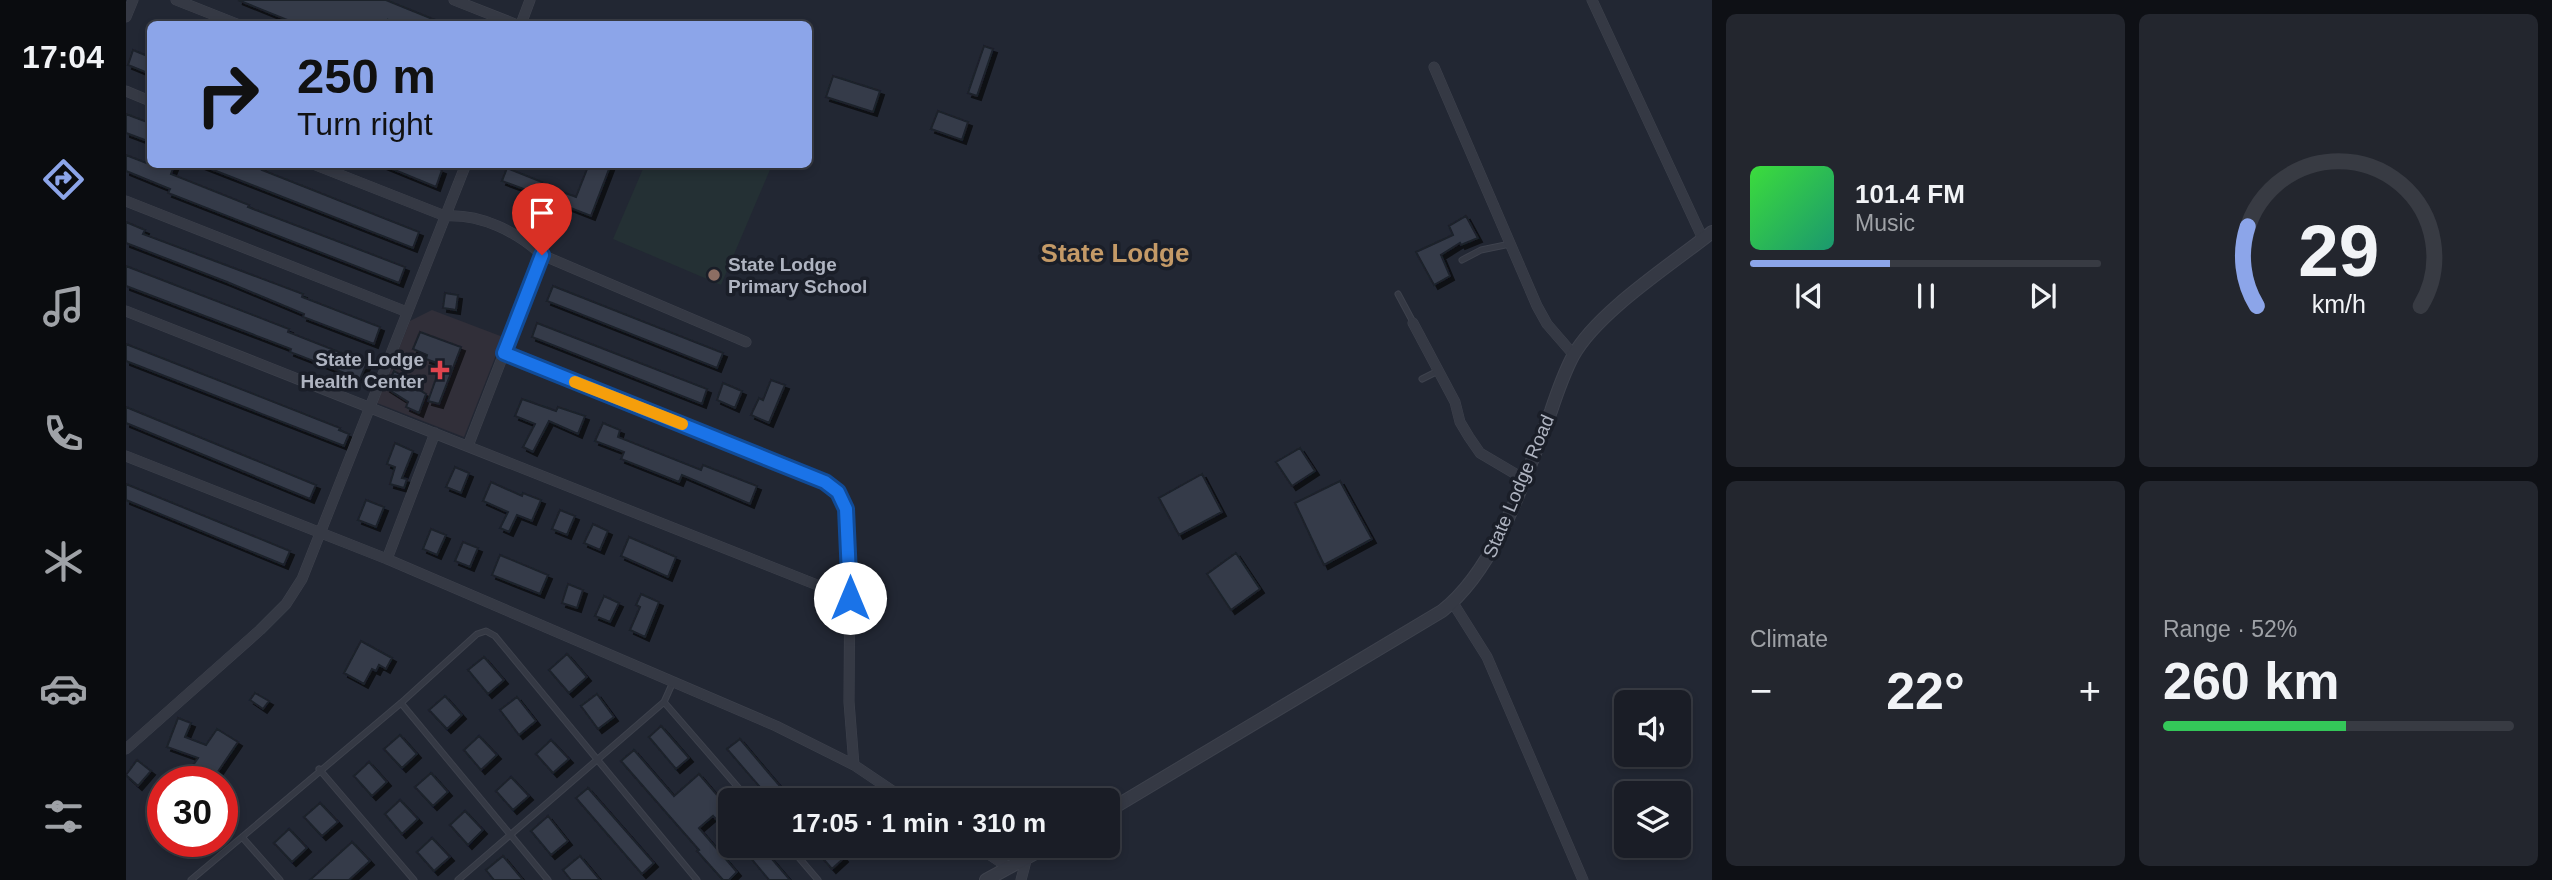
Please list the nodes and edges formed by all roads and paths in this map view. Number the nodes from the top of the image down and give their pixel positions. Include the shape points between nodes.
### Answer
1 (133, 0) edge
2 (176, 0) edge
3 (454, 0) edge
4 (530, 0) edge
5 (1592, 0) edge
6 (126, 17) edge
7 (229, 21) edge
8 (507, 21) edge
9 (522, 21) edge
10 (1434, 67) dead end
11 (126, 92) edge
12 (147, 100) edge
13 (323, 168) edge
14 (464, 168) edge
15 (126, 201) edge
16 (445, 216) junction
17 (1708, 235) edge
18 (1510, 244) junction
19 (542, 255) junction
20 (1462, 260) dead end
21 (1398, 294) dead end
22 (126, 311) edge
23 (407, 312) junction
24 (1413, 323) joint
25 (746, 342) dead end
26 (504, 353) junction
27 (1573, 354) junction
28 (1438, 371) junction
29 (1422, 379) dead end
30 (369, 407) junction
31 (435, 433) junction
32 (468, 446) junction
33 (126, 456) edge
34 (1524, 479) junction
35 (321, 534) junction
36 (387, 559) junction
37 (850, 598) junction
38 (1453, 603) junction
39 (673, 682) junction
40 (664, 702) junction
41 (401, 703) junction
42 (126, 749) edge
43 (597, 761) junction
44 (854, 765) junction
45 (319, 769) junction
46 (739, 788) edge
47 (888, 788) edge
48 (1120, 804) edge
49 (511, 836) junction
50 (242, 837) junction
51 (800, 858) edge
52 (994, 858) edge
53 (1025, 858) edge
54 (1027, 858) edge
55 (1008, 867) junction
56 (191, 880) edge
57 (280, 880) edge
58 (414, 880) edge
59 (458, 880) edge
60 (548, 880) edge
61 (697, 880) edge
62 (818, 880) edge
63 (986, 880) edge
64 (1021, 880) edge
65 (1583, 880) edge

1 - 6 street
2 - 7 street
3 - 8 street
4 - 9 street
5 - 17 street
10 - 18 street
11 - 12 street
13 - 16 street
14 - 16 street
15 - 23 street
16 - 19 street via 465,215 502,228
16 - 23 street
17 - 27 street, State Lodge Road via 1603,318
18 - 20 lane
18 - 27 street via 1547,324
19 - 25 street
19 - 26 street
21 - 24 lane
22 - 30 street
23 - 30 street
24 - 28 street
26 - 32 street
26 - 37 street via 825,482 838,492 846,509
27 - 34 street, State Lodge Road
28 - 29 lane
28 - 34 street via 1460,422 1480,453
30 - 31 street
30 - 35 street
31 - 32 street
31 - 36 street
32 - 37 street
33 - 35 street
34 - 38 street, State Lodge Road via 1485,562
35 - 36 street
35 - 42 street via 286,604
36 - 39 street
37 - 44 street
38 - 48 street, State Lodge Road
38 - 65 street via 1488,657
39 - 40 lane
39 - 44 street
40 - 43 lane
40 - 46 lane
41 - 43 lane via 477,634 486,631 495,636
41 - 45 lane
41 - 49 lane
43 - 49 lane
43 - 61 lane
44 - 47 street
45 - 50 lane
45 - 58 lane
49 - 59 lane
49 - 60 lane
50 - 56 lane
50 - 57 lane
51 - 62 lane
52 - 55 street
53 - 55 street
54 - 64 street
55 - 63 street

